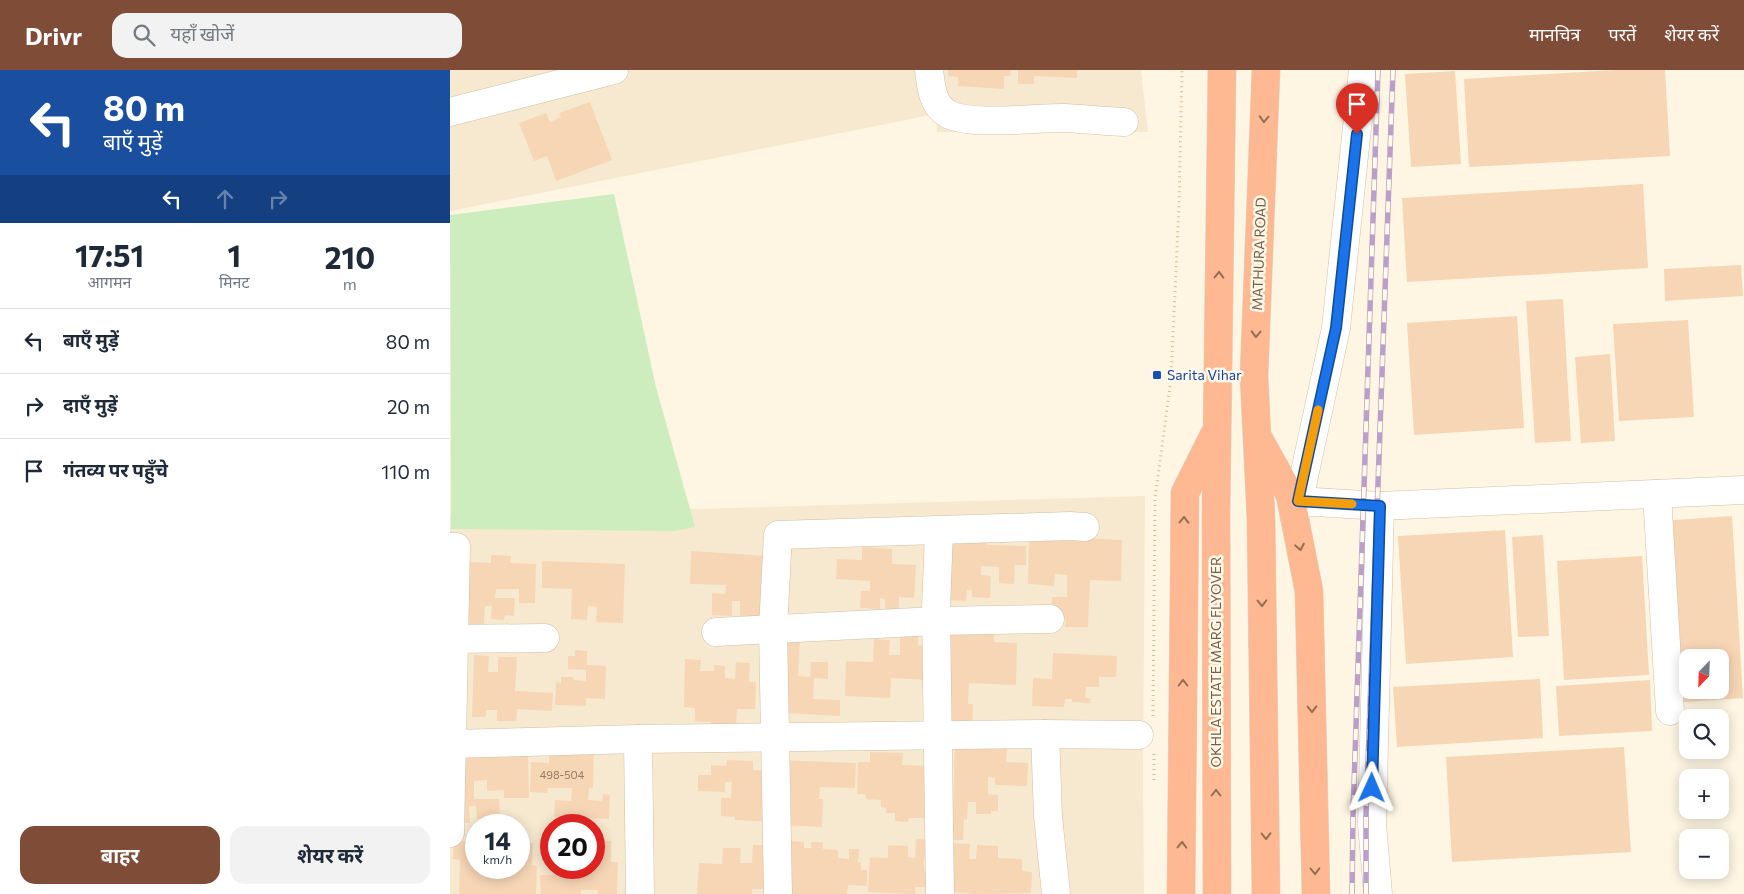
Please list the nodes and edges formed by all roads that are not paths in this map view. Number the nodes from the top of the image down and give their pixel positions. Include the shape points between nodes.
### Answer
1 (614, 70) edge
2 (929, 70) edge
3 (1222, 70) edge
4 (1266, 70) edge
5 (1363, 70) edge
6 (584, 74) edge
7 (450, 112) edge
8 (1124, 122) dead end
9 (1217, 429) junction
10 (1258, 438) junction
11 (1744, 490) edge
12 (1657, 494) junction
13 (1380, 506) junction
14 (1296, 510) junction
15 (1085, 527) dead end
16 (939, 531) junction
17 (450, 547) edge
18 (1050, 619) dead end
19 (936, 621) junction
20 (773, 628) junction
21 (716, 632) dead end
22 (545, 638) dead end
23 (453, 639) edge
24 (1670, 711) dead end
25 (1146, 730) road end
26 (1045, 734) junction
27 (936, 736) junction
28 (774, 738) junction
29 (638, 739) junction
30 (451, 744) edge
31 (450, 833) edge
32 (640, 894) edge
33 (778, 894) edge
34 (940, 894) edge
35 (1056, 894) edge
36 (1181, 894) edge
37 (1217, 894) edge
38 (1266, 894) edge
39 (1316, 894) edge
40 (1378, 894) edge

1 - 6 street
2 - 8 street via 934,98 947,113 965,120 1063,118
9 -> 3 highway
4 -> 10 highway, MATHURA ROAD via 1254,376
5 - 14 street via 1336,328
6 - 7 street
36 -> 9 highway via 1185,493
37 -> 9 highway, OKHLA ESTATE MARG FLYOVER
10 - 14 highway
10 -> 38 highway
11 - 12 street
12 - 13 street
12 - 24 street
13 - 14 street
13 - 40 street via 1372,824
14 -> 39 highway via 1309,591
15 - 16 street
16 - 19 street
16 - 20 street via 778,535
17 - 23 street via 456,547
18 - 19 street
19 - 20 street
19 - 27 street
20 - 21 street
20 - 28 street
22 - 23 street
23 - 30 street
25 - 26 street
26 - 27 street
26 - 35 street via 1048,816
27 - 28 street
27 - 34 street
28 - 29 street
28 - 33 street
29 - 30 street
29 - 32 street
30 - 31 street

